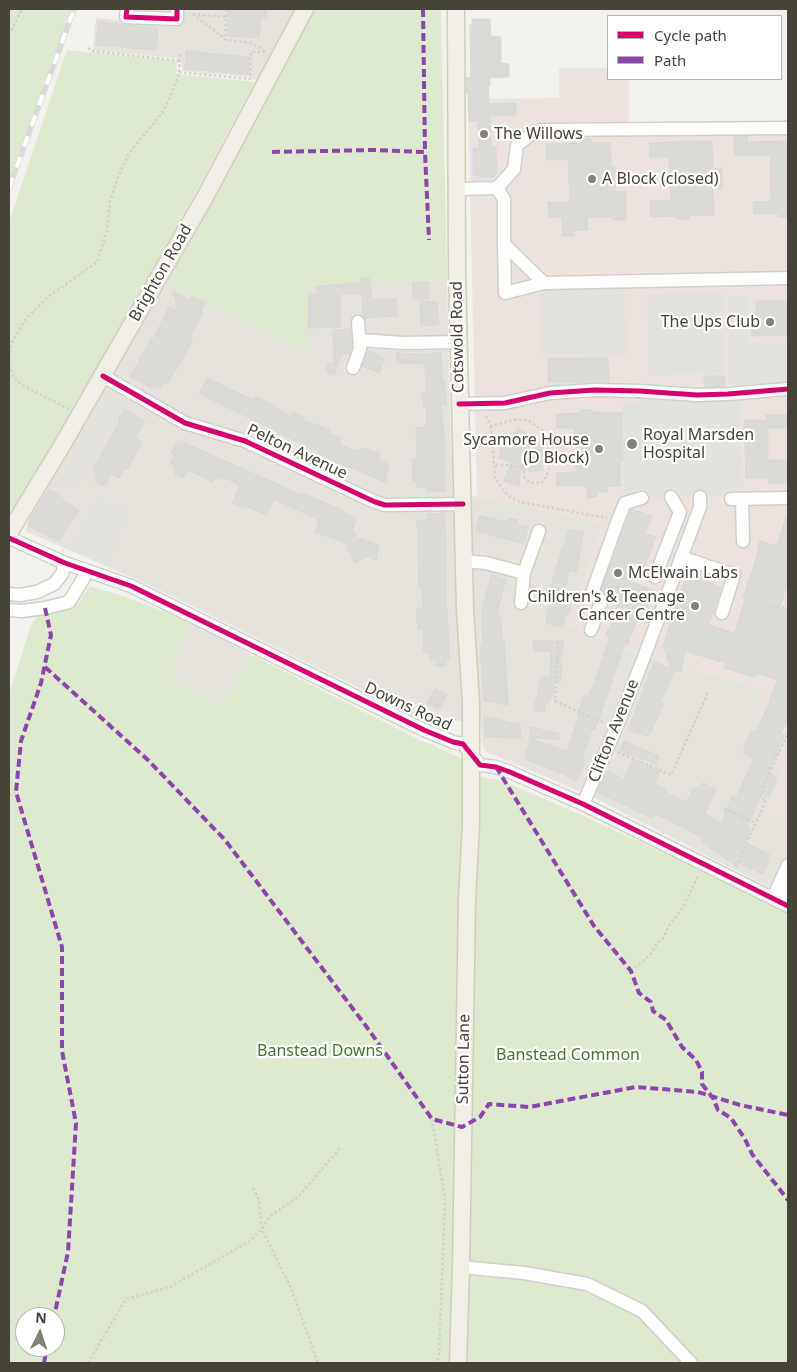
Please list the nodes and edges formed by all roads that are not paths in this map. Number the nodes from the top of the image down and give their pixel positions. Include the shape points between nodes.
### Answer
1 (127, 9) edge
2 (305, 9) edge
3 (456, 9) edge
4 (177, 10) edge
5 (788, 128) edge
6 (497, 188) junction
7 (456, 189) junction
8 (504, 244) junction
9 (788, 278) edge
10 (544, 283) junction
11 (358, 322) dead end
12 (360, 340) junction
13 (458, 342) junction
14 (353, 368) dead end
15 (103, 376) junction
16 (788, 389) edge
17 (459, 404) junction
18 (671, 497) dead end
19 (700, 497) dead end
20 (642, 498) dead end
21 (788, 498) edge
22 (463, 504) junction
23 (539, 531) dead end
24 (9, 533) edge
25 (9, 538) edge
26 (743, 541) dead end
27 (681, 557) junction
28 (464, 561) junction
29 (65, 563) junction
30 (88, 572) junction
31 (524, 573) junction
32 (656, 576) dead end
33 (9, 594) edge
34 (521, 603) dead end
35 (9, 610) edge
36 (722, 613) dead end
37 (591, 630) dead end
38 (471, 755) junction
39 (583, 804) junction
40 (788, 865) edge
41 (781, 896) edge
42 (461, 1267) junction
43 (458, 1363) edge
44 (690, 1363) edge

1 - 4 street via 126,17 177,19
2 - 15 main road, Brighton Road via 272,56 205,197
3 - 7 main road, Cotswold Road
5 - 6 street via 540,130 518,145 514,169
6 - 7 street
6 - 8 street via 504,199
7 - 13 main road, Cotswold Road
8 - 10 street
8 - 10 street via 505,293
9 - 10 street
11 - 12 street
12 - 13 street
12 - 14 street
13 - 17 main road, Cotswold Road
15 - 22 street, Pelton Avenue via 185,422 244,441 374,502 385,505
15 - 24 main road, Brighton Road
16 - 17 street via 697,395 595,390 550,393 505,402
17 - 22 main road, Cotswold Road
18 - 32 street via 680,512
19 - 27 street, Clifton Avenue via 700,508
20 - 37 street via 625,503 618,520 593,590 601,602
21 - 26 street via 737,499
22 - 28 main road, Cotswold Road
23 - 31 street
25 - 29 street, Downs Road
27 - 36 street via 734,575
27 - 39 street, Clifton Avenue via 616,728
28 - 31 street
28 - 38 main road, Cotswold Road
29 - 30 street, Downs Road
29 - 33 street via 54,584 37,592
30 - 35 street via 69,602 45,608
30 - 38 street, Downs Road via 131,586 424,730 463,744
31 - 34 street
38 - 39 street, Downs Road via 480,765 510,772
38 - 42 main road, Sutton Lane
39 - 41 street, Downs Road via 704,863
40 - 41 street
42 - 43 main road, Sutton Lane
42 - 44 street via 587,1284 642,1311

